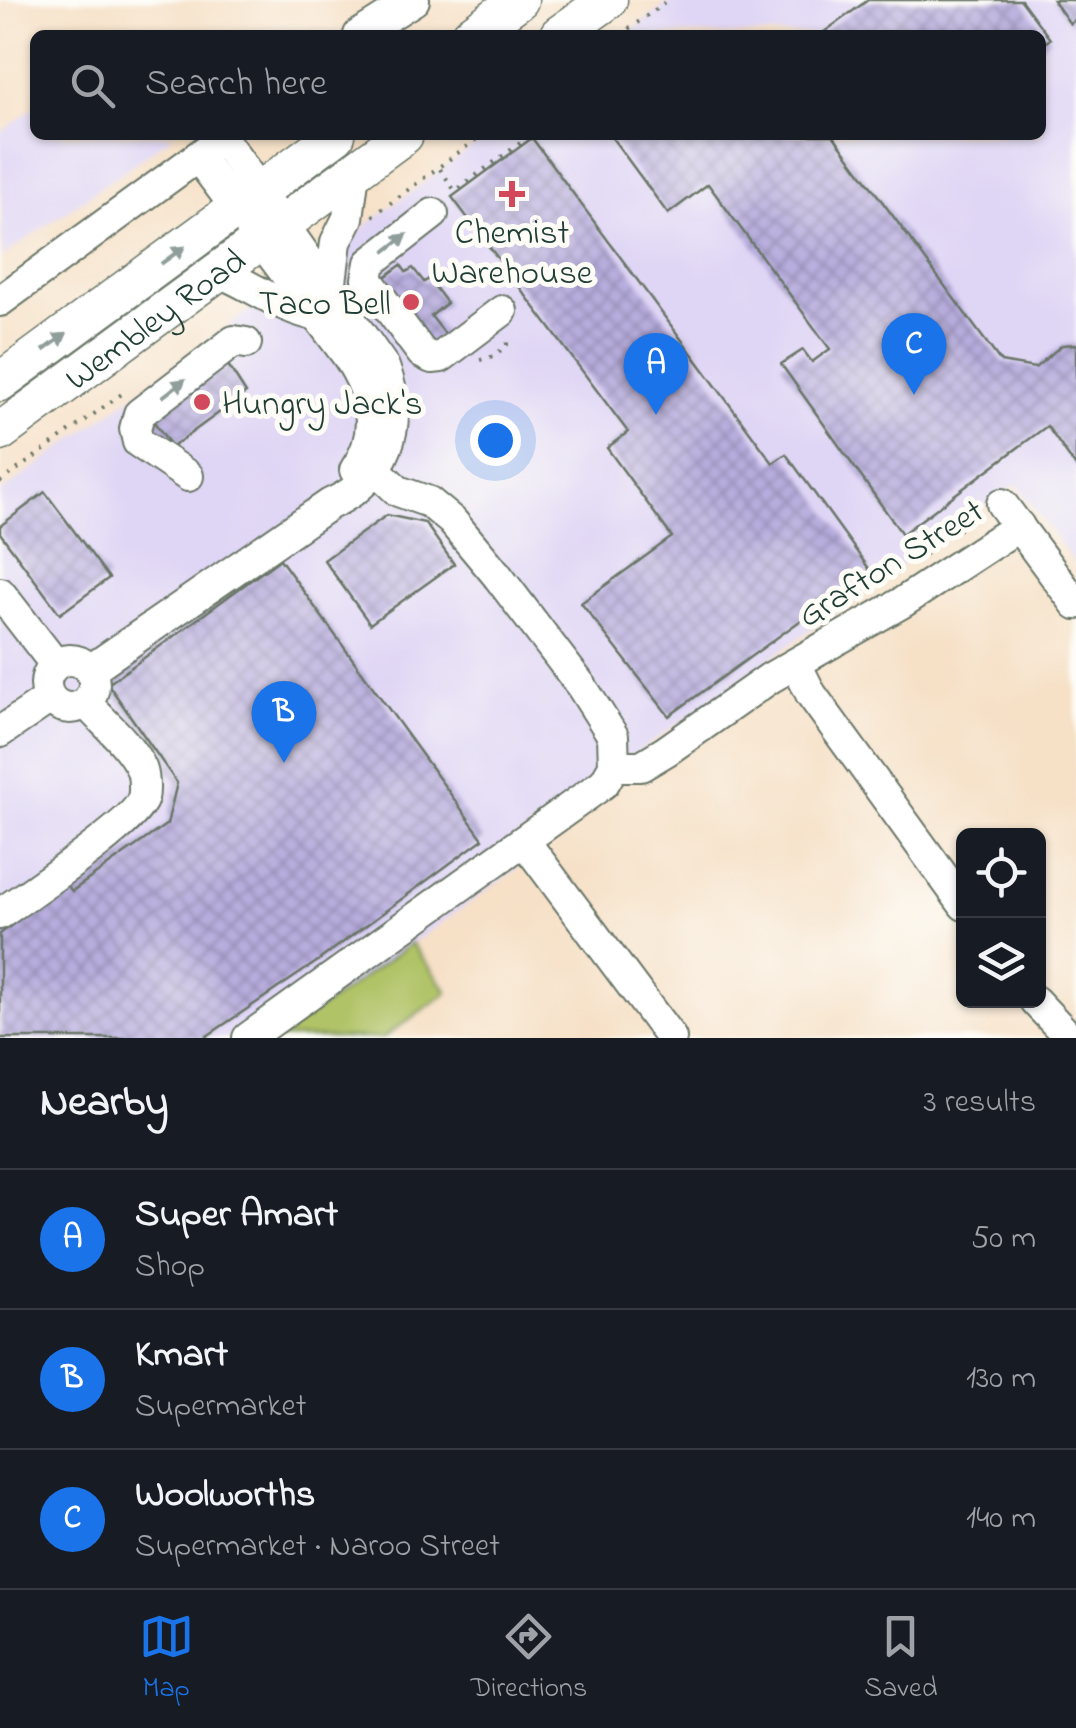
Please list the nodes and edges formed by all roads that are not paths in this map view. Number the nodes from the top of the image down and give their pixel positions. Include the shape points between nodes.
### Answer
1 (414, 0) edge
2 (520, 0) edge
3 (608, 0) edge
4 (367, 30) edge
5 (479, 30) edge
6 (567, 30) edge
7 (329, 140) edge
8 (397, 140) edge
9 (215, 143) edge
10 (354, 172) junction
11 (248, 199) junction
12 (433, 214) dead end
13 (272, 232) junction
14 (219, 272) junction
15 (1, 299) edge
16 (324, 303) junction
17 (505, 324) road end
18 (246, 343) dead end
19 (0, 382) edge
20 (0, 432) edge
21 (369, 464) junction
22 (188, 476) dead end
23 (0, 593) edge
24 (1076, 604) edge
25 (56, 664) junction
26 (796, 664) junction
27 (90, 670) junction
28 (50, 698) junction
29 (86, 703) junction
30 (0, 732) edge
31 (614, 766) junction
32 (525, 842) junction
33 (956, 894) edge
34 (0, 914) edge
35 (1042, 1008) edge
36 (248, 1038) edge
37 (671, 1038) edge
38 (1070, 1038) edge

1 - 4 street
2 - 5 main road
3 - 6 main road
7 - 11 main road, Wembley Road
8 - 10 main road, Wembley Road
9 - 11 street, Wembley Road
9 - 15 street, Wembley Road
10 - 13 main road, Wembley Road
10 - 16 street
11 - 13 street, Wembley Road
19 -> 11 main road, Wembley Road
17 -> 12 street via 432,358 368,279 370,264
13 - 14 main road, Wembley Road
13 - 16 street
14 - 16 street via 288,309
14 - 20 main road, Wembley Road
16 - 21 street via 374,351 391,386 394,431 389,447
22 -> 18 street via 138,442 140,414 234,341
21 - 27 street via 348,496
21 - 31 street via 398,492 441,512 497,575 610,731
23 - 25 street
24 - 26 street, Grafton Street via 1010,515 903,602
25 - 27 street via 78,661
25 - 28 street via 47,676
26 - 31 street via 641,766
26 - 33 street, Grafton Street
27 - 29 street via 95,684
28 - 29 street via 63,708
28 - 30 street
29 - 34 street via 143,770 143,798 105,837
31 - 32 street via 604,783
32 - 36 street
32 - 37 street
35 - 38 street

